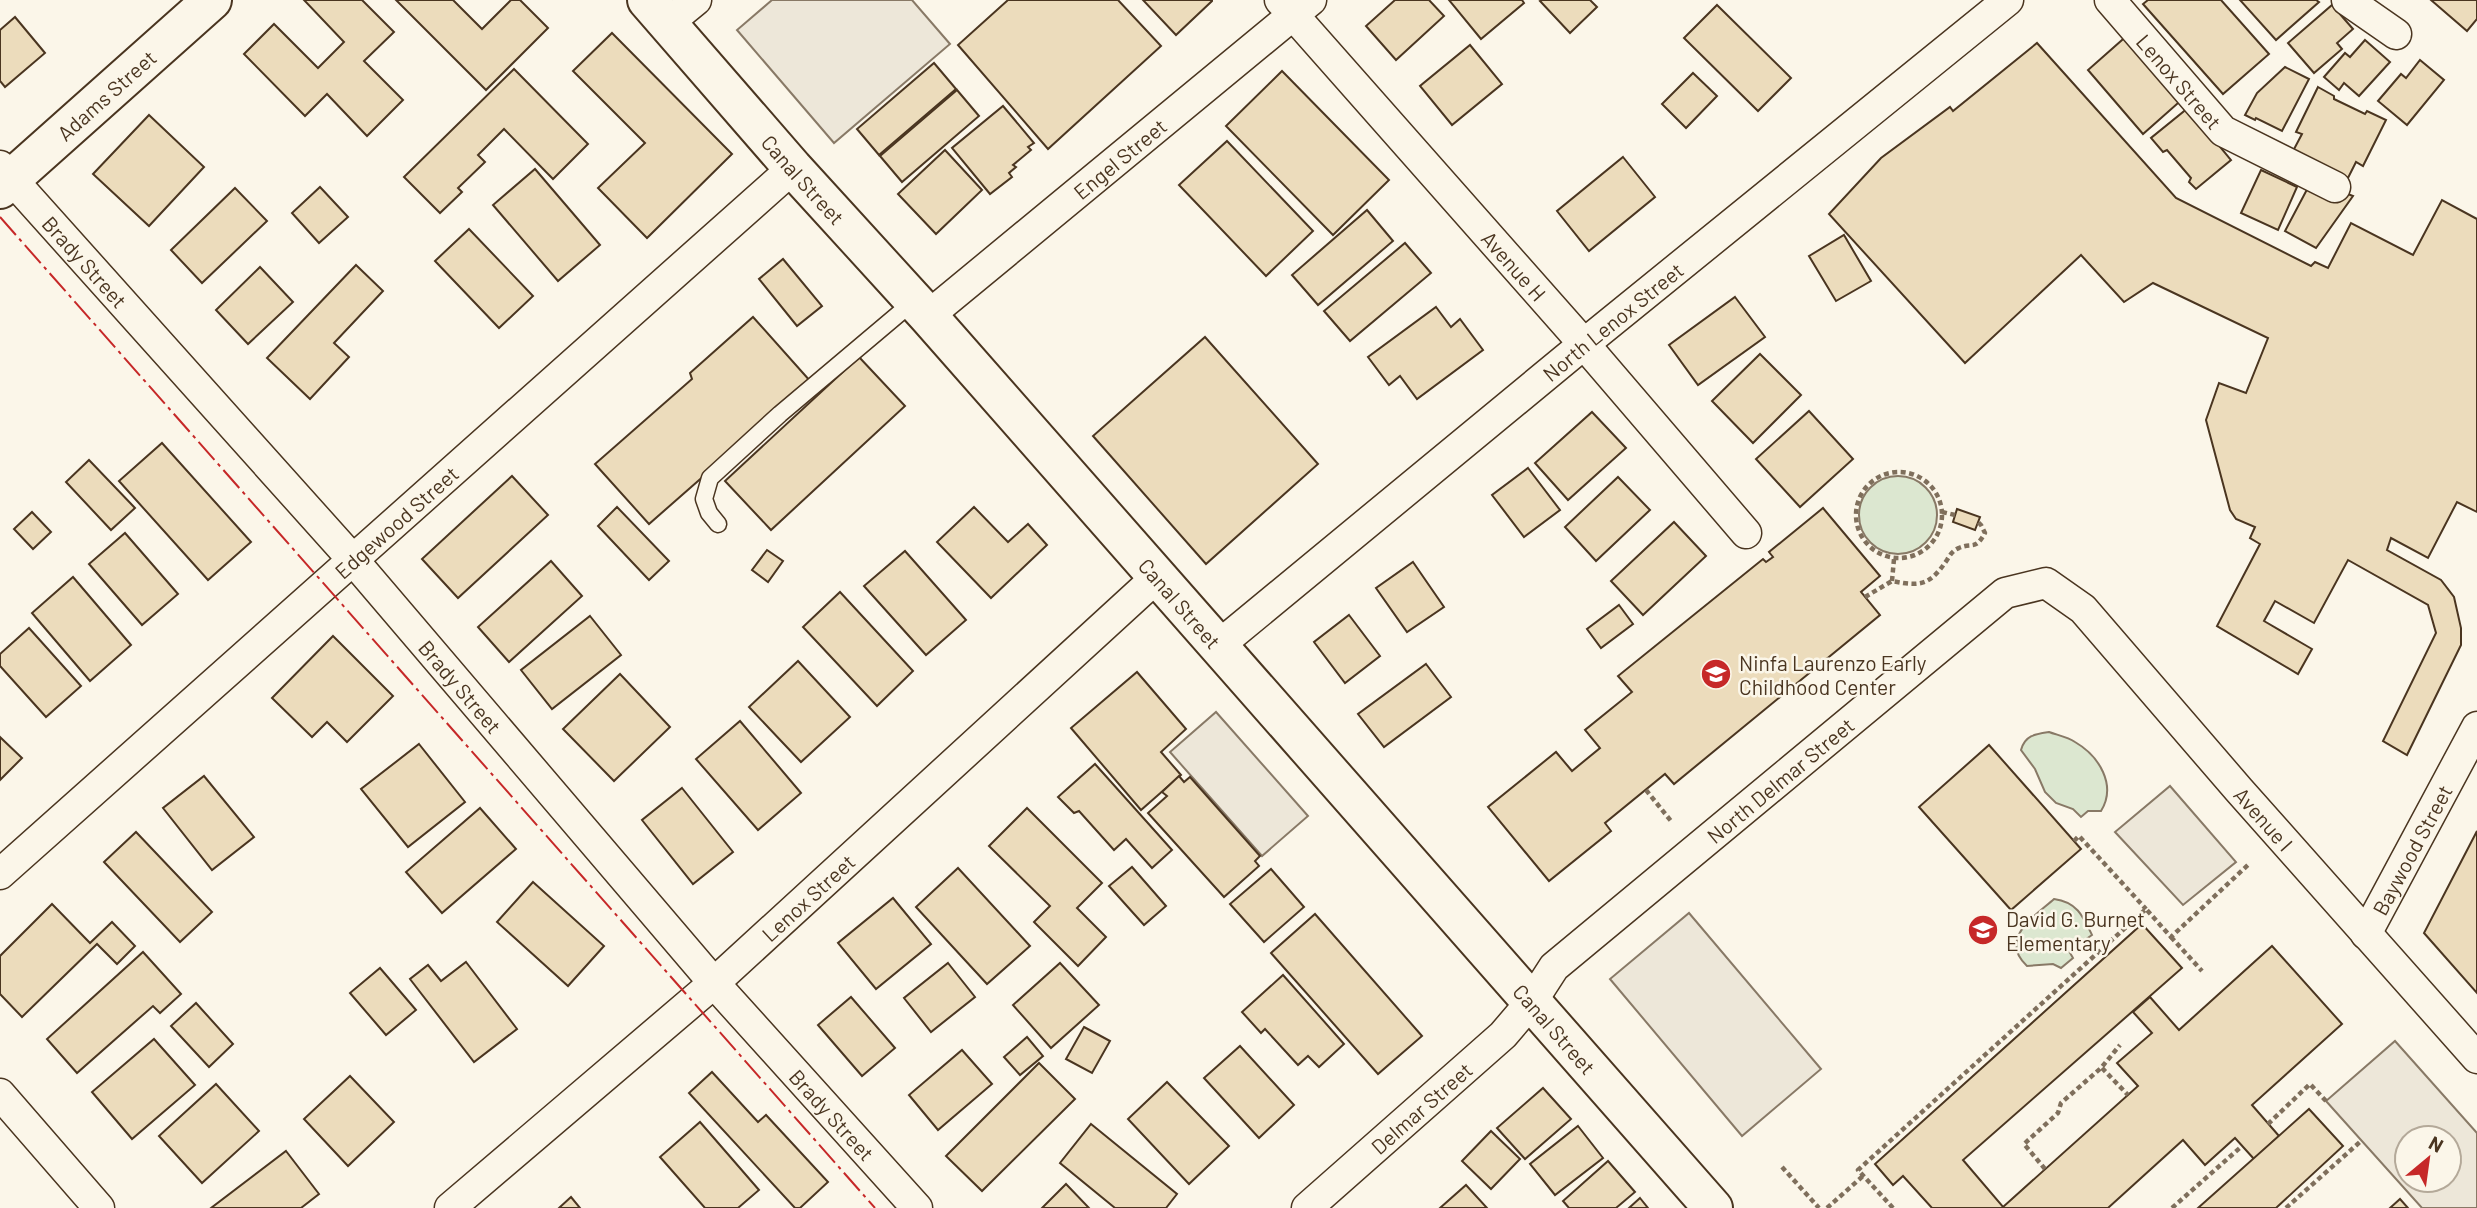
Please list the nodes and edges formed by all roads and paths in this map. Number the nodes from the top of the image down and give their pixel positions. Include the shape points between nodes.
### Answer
1 (212, 0) edge
2 (2008, 0) edge
3 (2110, 0) edge
4 (2349, 1) edge
5 (1295, 5) edge
6 (671, 8) edge
7 (2396, 34) dead end
8 (793, 168) junction
9 (4, 178) edge
10 (2335, 187) dead end
11 (921, 309) junction
12 (1584, 344) junction
13 (1942, 512) junction
14 (1955, 515) dead end
15 (1978, 523) dead end
16 (718, 524) dead end
17 (1746, 533) dead end
18 (1894, 559) junction
19 (354, 561) junction
20 (1157, 577) junction
21 (1892, 581) junction
22 (2046, 583) joint
23 (1865, 597) dead end
24 (1218, 646) junction
25 (2477, 727) edge
26 (1646, 790) dead end
27 (1671, 821) dead end
28 (2074, 841) dead end
29 (2249, 864) dead end
30 (0, 874) edge
31 (2146, 909) junction
32 (2366, 934) junction
33 (2171, 937) junction
34 (2202, 971) dead end
35 (714, 983) junction
36 (1532, 1001) junction
37 (2120, 1045) dead end
38 (2477, 1058) edge
39 (2101, 1068) junction
40 (0, 1094) edge
41 (2128, 1095) dead end
42 (2326, 1101) dead end
43 (2268, 1124) dead end
44 (2361, 1142) dead end
45 (2242, 1146) dead end
46 (1782, 1167) dead end
47 (2045, 1169) dead end
48 (1863, 1176) junction
49 (99, 1208) edge
50 (450, 1208) edge
51 (916, 1208) edge
52 (1307, 1208) edge
53 (1713, 1208) edge
54 (1819, 1208) edge
55 (1827, 1208) edge
56 (1893, 1208) edge
57 (2172, 1208) edge
58 (2286, 1208) edge

1 - 9 street, Adams Street
2 - 12 street, North Lenox Street
3 - 10 street, Lenox Street via 2223,131
4 - 7 street
5 - 11 street, Engel Street
5 - 12 street, Avenue H
6 - 8 street, Canal Street
8 - 11 street, Canal Street
8 - 19 street, Edgewood Street
9 - 19 street, Brady Street
11 - 16 lane via 780,414 710,478 704,499
11 - 20 street, Canal Street
12 - 17 street, Avenue H
12 - 24 street, North Lenox Street
13 - 14 path
13 - 18 path via 1939,533 1931,544 1921,553
13 - 18 path via 1937,493 1916,475 1902,471 1873,479 1860,497 1855,519 1867,545
15 - 21 path via 1985,533 1980,542 1952,552 1937,576 1912,585
18 - 21 path
19 - 30 street, Edgewood Street
19 - 35 street, Brady Street
20 - 24 street, Canal Street
20 - 35 street, Lenox Street
21 - 23 path
22 - 32 street, Avenue I via 2083,609
22 - 36 street, North Delmar Street via 2005,593 1563,959
24 - 36 street, Canal Street
25 - 32 street, Baywood Street
26 - 27 path
28 - 31 path via 2078,836
29 - 33 path
31 - 33 path
31 - 48 path via 1858,1171
32 - 38 street, Avenue I
33 - 34 path
35 - 50 street, Lenox Street
35 - 51 street, Brady Street
36 - 52 street, Delmar Street via 1503,1035
36 - 53 street, Canal Street
37 - 39 path
39 - 41 path
39 - 47 path via 2024,1144
40 - 49 street
42 - 43 path via 2310,1084
44 - 58 path
45 - 57 path
46 - 54 path
48 - 55 path
48 - 56 path

